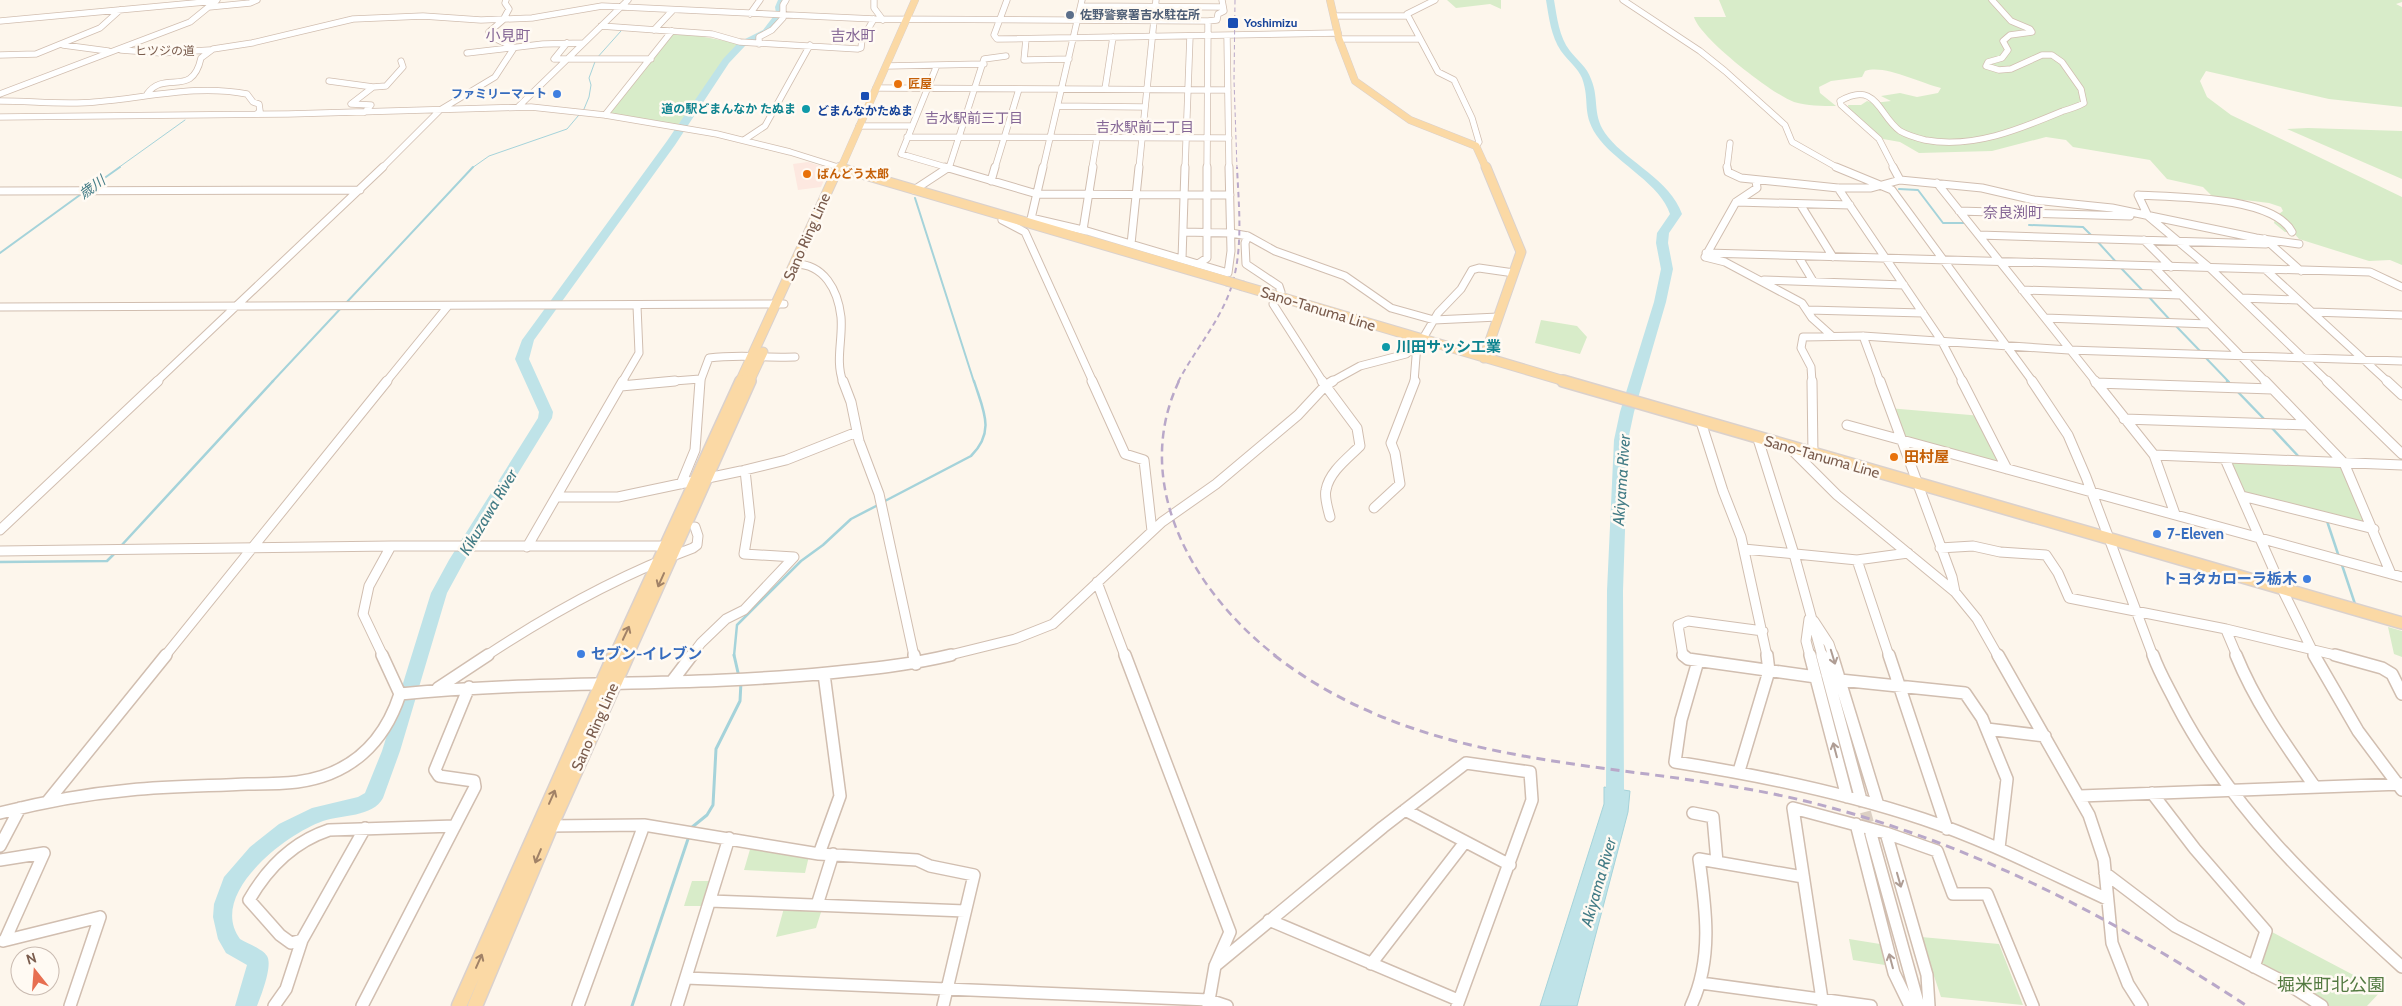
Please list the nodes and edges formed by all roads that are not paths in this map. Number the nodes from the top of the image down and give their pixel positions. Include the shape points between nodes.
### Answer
1 (256, 0) edge
2 (506, 0) edge
3 (611, 0) edge
4 (628, 0) edge
5 (760, 0) edge
6 (786, 0) edge
7 (874, 0) edge
8 (915, 0) edge
9 (1007, 0) edge
10 (1222, 0) edge
11 (1330, 0) edge
12 (1435, 0) edge
13 (1623, 0) edge
14 (1992, 0) edge
15 (216, 1) edge
16 (1081, 3) edge
17 (1119, 3) edge
18 (1155, 3) edge
19 (602, 6) junction
20 (1223, 6) junction
21 (209, 8) junction
22 (619, 8) junction
23 (120, 10) junction
24 (672, 11) junction
25 (750, 14) junction
26 (784, 16) junction
27 (1334, 16) junction
28 (1408, 16) junction
29 (874, 19) junction
30 (503, 20) junction
31 (883, 20) junction
32 (906, 20) junction
33 (1000, 20) junction
34 (1077, 21) junction
35 (1154, 21) junction
36 (1208, 21) junction
37 (0, 22) edge
38 (601, 26) junction
39 (654, 30) junction
40 (672, 32) junction
41 (1190, 36) junction
42 (1209, 36) junction
43 (1227, 36) junction
44 (1338, 36) junction
45 (1113, 37) junction
46 (1152, 37) junction
47 (1074, 38) junction
48 (1026, 39) junction
49 (1420, 39) junction
50 (567, 43) junction
51 (583, 43) junction
52 (60, 44) junction
53 (759, 44) junction
54 (810, 45) junction
55 (514, 48) junction
56 (108, 50) dead end
57 (117, 50) junction
58 (213, 50) junction
59 (466, 53) dead end
60 (0, 55) edge
61 (1006, 56) dead end
62 (567, 59) junction
63 (650, 59) junction
64 (1069, 59) junction
65 (401, 60) dead end
66 (984, 64) junction
67 (937, 65) junction
68 (887, 66) junction
69 (329, 81) dead end
70 (373, 87) junction
71 (876, 88) junction
72 (927, 88) junction
73 (976, 89) junction
74 (1019, 89) junction
75 (1062, 89) junction
76 (1105, 89) junction
77 (1146, 89) junction
78 (1190, 89) junction
79 (1209, 90) junction
80 (1228, 90) junction
81 (0, 94) edge
82 (147, 94) junction
83 (0, 101) edge
84 (519, 106) junction
85 (1058, 106) junction
86 (1145, 107) junction
87 (440, 110) junction
88 (365, 112) junction
89 (257, 114) junction
90 (604, 115) junction
91 (0, 117) edge
92 (859, 126) junction
93 (911, 126) junction
94 (906, 137) junction
95 (959, 137) junction
96 (1003, 137) junction
97 (1051, 137) junction
98 (1097, 138) junction
99 (1142, 138) junction
100 (1186, 138) junction
101 (1208, 138) junction
102 (1229, 138) junction
103 (744, 140) junction
104 (1730, 144) dead end
105 (1476, 146) junction
106 (841, 168) junction
107 (950, 168) junction
108 (1756, 180) junction
109 (1900, 180) junction
110 (991, 181) junction
111 (1937, 183) junction
112 (1882, 186) junction
113 (1838, 188) junction
114 (360, 190) junction
115 (914, 190) junction
116 (0, 191) edge
117 (1037, 194) junction
118 (1088, 194) junction
119 (1136, 194) junction
120 (1184, 195) junction
121 (1207, 195) junction
122 (1230, 195) junction
123 (1736, 202) junction
124 (1800, 204) junction
125 (1850, 205) junction
126 (1959, 211) junction
127 (1005, 216) junction
128 (2148, 216) junction
129 (1031, 221) junction
130 (1083, 230) junction
131 (1183, 232) junction
132 (1207, 232) junction
133 (2292, 232) dead end
134 (1231, 233) junction
135 (1248, 236) junction
136 (1979, 236) junction
137 (2265, 239) junction
138 (2144, 240) junction
139 (2178, 242) junction
140 (1131, 244) junction
141 (2271, 244) junction
142 (2299, 244) dead end
143 (1706, 253) junction
144 (1798, 256) junction
145 (1832, 257) junction
146 (1886, 258) junction
147 (1178, 259) junction
148 (1943, 260) junction
149 (2000, 262) junction
150 (799, 264) junction
151 (1198, 264) junction
152 (2154, 267) junction
153 (2171, 267) junction
154 (2211, 269) junction
155 (2264, 270) junction
156 (2301, 270) junction
157 (1514, 273) junction
158 (1758, 280) junction
159 (1813, 281) junction
160 (1904, 285) junction
161 (2402, 287) edge
162 (2022, 290) junction
163 (1281, 292) dead end
164 (2181, 295) junction
165 (2241, 298) junction
166 (2298, 300) junction
167 (1274, 301) dead end
168 (781, 304) junction
169 (238, 306) junction
170 (448, 306) junction
171 (637, 306) junction
172 (0, 307) edge
173 (1808, 310) junction
174 (1923, 312) junction
175 (2312, 312) junction
176 (2402, 315) edge
177 (1498, 317) junction
178 (2045, 318) junction
179 (1434, 320) junction
180 (2209, 324) junction
181 (1832, 336) junction
182 (1863, 336) junction
183 (1941, 340) junction
184 (1420, 342) junction
185 (2007, 346) junction
186 (2069, 350) junction
187 (2240, 355) junction
188 (757, 357) junction
189 (795, 357) dead end
190 (1484, 358) junction
191 (2303, 358) junction
192 (2364, 360) junction
193 (2402, 361) edge
194 (700, 379) junction
195 (2096, 383) junction
196 (621, 386) junction
197 (1325, 386) junction
198 (2272, 388) junction
199 (2401, 392) edge
200 (2124, 418) junction
201 (1701, 422) junction
202 (1847, 425) dead end
203 (2307, 425) junction
204 (856, 432) junction
205 (1758, 439) junction
206 (1900, 439) junction
207 (2390, 442) junction
208 (2402, 442) edge
209 (1790, 448) junction
210 (2402, 454) edge
211 (1813, 455) junction
212 (2154, 455) junction
213 (2225, 458) junction
214 (2344, 463) junction
215 (2402, 465) edge
216 (2007, 469) junction
217 (745, 470) junction
218 (702, 479) junction
219 (681, 484) junction
220 (1916, 484) junction
221 (2092, 492) junction
222 (556, 496) junction
223 (2242, 496) junction
224 (1374, 508) dead end
225 (2175, 514) junction
226 (1330, 517) dead end
227 (695, 527) dead end
228 (2374, 529) junction
229 (0, 530) edge
230 (1152, 531) junction
231 (2109, 538) junction
232 (2259, 538) junction
233 (391, 546) junction
234 (671, 546) junction
235 (527, 547) junction
236 (252, 548) junction
237 (1940, 548) junction
238 (1744, 549) junction
239 (0, 551) edge
240 (1908, 553) junction
241 (1794, 554) junction
242 (671, 558) junction
243 (1857, 560) junction
244 (658, 563) junction
245 (2391, 574) junction
246 (2402, 577) edge
247 (1097, 582) junction
248 (2282, 589) junction
249 (1955, 592) junction
250 (2136, 610) junction
251 (1810, 614) junction
252 (2402, 623) edge
253 (2226, 630) junction
254 (1763, 631) junction
255 (2312, 649) junction
256 (1698, 661) junction
257 (916, 664) junction
258 (1769, 671) junction
259 (824, 674) junction
260 (1816, 677) junction
261 (674, 680) junction
262 (1840, 680) junction
263 (609, 682) junction
264 (469, 686) junction
265 (1900, 686) junction
266 (433, 690) junction
267 (400, 694) junction
268 (2402, 694) edge
269 (1987, 729) junction
270 (2045, 736) junction
271 (1739, 772) junction
272 (2401, 786) edge
273 (2315, 787) junction
274 (2230, 790) junction
275 (2152, 793) junction
276 (1860, 796) tunnel mouth
277 (2080, 796) junction
278 (1847, 797) junction
279 (48, 801) junction
280 (1878, 805) junction
281 (20, 808) junction
282 (1405, 810) junction
283 (0, 813) edge
284 (1693, 813) dead end
285 (1856, 824) junction
286 (644, 825) junction
287 (455, 826) junction
288 (545, 826) junction
289 (365, 828) junction
290 (1948, 829) junction
291 (1886, 833) junction
292 (1871, 834) tunnel mouth
293 (729, 838) junction
294 (1465, 842) junction
295 (0, 846) edge
296 (1999, 848) junction
297 (819, 854) junction
298 (833, 854) junction
299 (0, 860) edge
300 (1717, 862) junction
301 (1510, 865) junction
302 (2105, 873) junction
303 (1803, 877) junction
304 (2107, 900) junction
305 (710, 901) junction
306 (817, 905) junction
307 (964, 911) junction
308 (1269, 920) junction
309 (302, 940) junction
310 (3, 941) edge
311 (1371, 964) junction
312 (1215, 966) junction
313 (2254, 967) junction
314 (2402, 967) edge
315 (686, 978) junction
316 (1701, 983) junction
317 (946, 989) junction
318 (1209, 1003) edge
319 (1457, 1003) edge
320 (1822, 1003) edge
321 (70, 1006) edge
322 (274, 1006) edge
323 (362, 1006) edge
324 (459, 1006) edge
325 (475, 1006) edge
326 (578, 1006) edge
327 (677, 1006) edge
328 (943, 1006) edge
329 (1227, 1006) edge
330 (1691, 1006) edge
331 (1871, 1006) edge
332 (1910, 1006) edge
333 (1919, 1006) edge
334 (1930, 1006) edge
335 (2033, 1006) edge
336 (2142, 1006) edge
337 (2322, 1006) edge

1 - 21 street
2 - 30 street via 508,9
3 - 19 street
4 - 22 street
5 - 25 street
6 - 26 street
7 - 31 street via 874,8
8 - 32 main road
9 - 33 street
10 - 20 street
11 - 27 main road
12 - 28 street via 1412,10
13 - 112 street via 1725,71 1785,126 1792,142 1843,171
14 - 109 street via 2011,22 2032,32 2007,37 2003,41 2008,50 2002,58 1986,63 1986,66 1995,70 2009,68 2044,53 2051,54 2067,67 2083,90 2084,104 2014,131 1944,141 1904,134 1878,100 1870,96 1859,95 1840,101 1879,139
15 - 21 street
15 - 23 street
16 - 17 street
16 - 34 street
17 - 18 street
18 - 20 street
18 - 35 street
19 - 22 street
19 - 30 street, ヒツジの道 via 546,18
20 - 36 street via 1224,11 1218,14 1218,19
21 - 57 street via 190,22
22 - 24 street
22 - 38 street
23 - 37 street
23 - 52 street via 100,28
24 - 25 street
24 - 39 street
25 - 26 street
26 - 29 street
26 - 53 street via 772,30 759,38
27 - 28 street
27 - 44 main road
28 - 49 street
29 - 31 street
29 - 54 street via 862,39 861,48
30 - 55 street via 489,32 490,35
30 - 58 street, ヒツジの道 via 423,16 353,20
31 - 32 street
32 - 33 street
32 - 68 main road
33 - 34 street
33 - 48 street via 994,35 996,38
34 - 35 street
34 - 47 street
35 - 36 street
35 - 46 street
36 - 42 street
38 - 39 street
38 - 51 street
39 - 40 street
40 - 53 street via 712,34
40 - 63 street
41 - 42 street
41 - 46 street
41 - 78 street
42 - 43 street
42 - 79 street
43 - 44 street
43 - 80 street
44 - 49 street
44 - 105 main road via 1351,74 1358,84 1410,120
45 - 46 street
45 - 47 street
45 - 76 street
46 - 77 street
47 - 48 street
47 - 64 street
48 - 64 street via 1024,60
49 - 105 street via 1438,72 1454,80 1475,127 1479,142
50 - 51 street
50 - 55 street
50 - 62 street via 554,59
51 - 62 street
52 - 56 street
52 - 60 street via 36,54
53 - 54 street
54 - 103 street via 765,126
55 - 59 street
55 - 87 street via 495,77
57 - 58 street, ヒツジの道 via 161,54
57 - 81 street
58 - 82 street via 201,58 200,71 195,77 182,82 161,83
61 - 66 street via 984,59
62 - 63 street
62 - 84 street
63 - 90 street
64 - 75 street
65 - 70 street via 403,67 386,86
66 - 67 street
66 - 73 street
67 - 68 street
67 - 72 street
68 - 71 main road
69 - 70 street
70 - 88 street via 351,104 371,105
71 - 72 street
71 - 92 main road
72 - 73 street
72 - 93 street
73 - 74 street
73 - 95 street
74 - 75 street
74 - 96 street
75 - 76 street
75 - 85 street
76 - 77 street
77 - 78 street
77 - 86 street
78 - 79 street
78 - 100 street
79 - 80 street
79 - 101 street
80 - 102 street
82 - 83 street via 96,102
82 - 89 street via 235,90 247,94 259,104
84 - 87 street
84 - 90 street
85 - 86 street
85 - 97 street
86 - 99 street
87 - 88 street
87 - 114 street
88 - 89 street
89 - 91 street
90 - 103 street
92 - 93 street
92 - 106 main road
93 - 94 street
94 - 95 street
94 - 107 street via 901,154
95 - 96 street
95 - 107 street
96 - 97 street
96 - 110 street
97 - 98 street
97 - 117 street
98 - 99 street
98 - 118 street
99 - 100 street
99 - 119 street
100 - 101 street
100 - 120 street
101 - 102 street
101 - 121 street
102 - 122 street
103 - 106 street
104 - 108 street via 1731,150 1725,161 1728,172 1737,178
105 - 157 main road via 1520,247
106 - 115 main road
106 - 150 main road, Sano Ring Line via 842,178
107 - 110 street
107 - 115 street
108 - 113 street
108 - 123 street via 1757,188
109 - 111 street
109 - 112 street
110 - 117 street
111 - 126 street
111 - 128 street
112 - 113 street
112 - 148 street via 1892,190
113 - 125 street
114 - 116 street
114 - 169 street
115 - 127 main road
117 - 118 street
117 - 129 street
118 - 119 street
118 - 130 street
119 - 120 street
119 - 140 street
120 - 121 street
120 - 131 street
121 - 122 street
121 - 132 street
122 - 134 street
123 - 124 street
123 - 143 street
124 - 125 street
124 - 145 street
125 - 146 street
126 - 128 street
126 - 136 street
127 - 129 main road
127 - 230 street via 1002,220 1026,232 1125,454 1144,460
128 - 133 street via 2138,195 2183,196 2259,210 2283,220
128 - 137 street
128 - 139 street
129 - 130 street
129 - 184 main road, Sano-Tanuma Line, bridge
130 - 140 street
131 - 132 street
131 - 147 street
132 - 134 street
132 - 151 street via 1206,258
134 - 135 street
134 - 151 street via 1228,273
135 - 163 street via 1246,264 1279,286
135 - 179 street via 1275,252 1345,276 1391,308
136 - 138 street
136 - 149 street
137 - 141 street
137 - 142 street
138 - 139 street
138 - 153 street
139 - 141 street
139 - 154 street
140 - 147 street
141 - 156 street
143 - 144 street
143 - 158 street via 1705,257 1725,262
144 - 145 street
144 - 159 street
145 - 146 street
146 - 148 street
146 - 160 street
147 - 151 street
148 - 149 street
148 - 185 street
149 - 152 street
149 - 162 street
150 - 168 main road, Sano Ring Line
150 - 204 street via 808,264 822,273 834,294 841,316 839,372 851,402
152 - 153 street
152 - 164 street
153 - 154 street
154 - 155 street
154 - 165 street
155 - 156 street
155 - 166 street
156 - 161 street via 2370,272
157 - 177 main road
157 - 179 street via 1472,270 1461,289
158 - 159 street
158 - 173 street via 1789,295
159 - 160 street
160 - 174 street
162 - 164 street
162 - 178 street
164 - 180 street
165 - 166 street
165 - 191 street
166 - 175 street
167 - 197 street
168 - 171 street
168 - 188 main road, Sano Ring Line
169 - 170 street
169 - 172 street
169 - 229 street
170 - 171 street
170 - 236 street
171 - 196 street via 640,353
173 - 174 street
173 - 181 street
174 - 183 street
175 - 176 street
175 - 192 street
177 - 179 street
177 - 190 main road
178 - 180 street
178 - 186 street
179 - 184 street
180 - 187 street
181 - 182 street
181 - 211 street via 1803,337 1801,341 1811,367
182 - 183 street
182 - 206 street
183 - 185 street
183 - 216 street
184 - 190 main road, Sano-Tanuma Line
184 - 197 street via 1406,354 1360,366
184 - 224 street via 1414,391 1391,443 1400,484
185 - 186 street
185 - 221 street via 2059,421 2076,451
186 - 187 street
186 - 195 street
187 - 191 street
187 - 198 street
188 - 189 street
188 - 194 street via 730,354 709,358
188 - 218 main road, Sano Ring Line
190 - 201 main road, Sano-Tanuma Line
191 - 192 street
191 - 207 street
192 - 193 street
192 - 199 street
194 - 196 street
194 - 219 street via 695,450
195 - 198 street
195 - 200 street
196 - 222 street
197 - 226 street via 1357,428 1360,442 1360,446 1335,472 1325,490
197 - 230 street via 1298,415 1216,484
198 - 203 street
200 - 203 street
200 - 212 street
201 - 205 main road, Sano-Tanuma Line
201 - 238 street
202 - 206 street
203 - 214 street
204 - 217 street via 786,460
204 - 257 street via 879,494
205 - 209 main road, Sano-Tanuma Line
205 - 241 street
206 - 216 street
206 - 220 street
207 - 208 street
207 - 210 street
209 - 211 main road, Sano-Tanuma Line
209 - 240 street via 1837,495
211 - 220 main road, Sano-Tanuma Line
212 - 213 street
212 - 225 street
213 - 214 street
213 - 223 street
214 - 215 street
214 - 228 street
216 - 221 street
217 - 218 street
217 - 261 street via 750,517 744,554 794,557 744,610 726,620 701,643
218 - 219 street
218 - 234 main road, Sano Ring Line
219 - 222 street via 618,497
220 - 231 main road, Sano-Tanuma Line
220 - 237 street
221 - 225 street
221 - 231 street
222 - 235 street
223 - 228 street
223 - 232 street
225 - 232 street
227 - 242 street via 697,545
228 - 245 street
230 - 247 street
231 - 248 main road, Sano-Tanuma Line
231 - 250 street
232 - 245 street
232 - 248 street
233 - 235 street
233 - 236 street
233 - 267 street via 369,586 363,614
234 - 235 street
234 - 242 main road, Sano Ring Line
234 - 244 main road, Sano Ring Line
236 - 239 street
236 - 279 street
237 - 249 street
237 - 250 street via 1973,546 2000,552 2046,554 2069,598
238 - 241 street
238 - 254 street
240 - 243 street
240 - 249 street
241 - 243 street
241 - 251 street
242 - 244 street
242 -> 263 main road, Sano Ring Line
243 - 265 street
263 -> 244 main road, Sano Ring Line
244 - 266 street via 645,566 520,633
245 - 246 street
247 - 257 street via 1054,624 1039,631
247 - 312 street via 1230,932
248 - 252 main road, Sano-Tanuma Line
248 - 255 street
249 - 270 street via 1977,619
250 - 253 street
250 - 274 street via 2168,691 2193,736
251 - 260 street via 1806,641
251 -> 262 street via 1829,644
251 - 276 street
253 - 255 street
253 - 273 street via 2249,687 2271,725
254 - 256 street via 1682,622 1678,625 1683,656
254 - 258 street
255 - 268 street via 2388,670
255 - 272 street via 2353,723
256 - 258 street
256 - 271 street via 1698,674 1688,694 1676,739 1675,762
257 - 259 street
258 - 260 street
258 - 271 street
259 - 261 street via 737,681
259 - 297 street via 840,796
278 -> 260 street
261 - 263 street
262 - 265 street
262 - 280 street
263 - 264 street
263 - 288 main road, Sano Ring Line
264 - 266 street
264 - 287 street via 436,770 439,776 476,783
265 - 269 street via 1965,693
265 - 290 street
266 - 267 street
267 - 279 street via 394,718 374,744 344,765 319,777 298,782 131,790
269 - 270 street
269 - 296 street via 2007,779
270 - 277 street
271 - 278 street
272 - 273 street
273 - 274 street
274 - 275 street
274 - 314 street via 2310,881
275 - 277 street
275 - 313 street via 2194,849 2266,931
277 - 302 street via 2097,835
278 - 280 street
279 - 281 street
280 - 290 street
281 - 283 street
281 - 295 street
282 - 294 street
282 - 301 street via 1466,763 1530,772 1532,800
282 - 308 street
284 - 300 street via 1713,817
285 - 291 street
285 - 303 street via 1793,808
332 -> 285 street via 1894,973
286 - 288 street
286 - 293 street
286 - 326 street
287 - 289 street
287 - 323 street
324 -> 288 main road, Sano Ring Line
288 -> 325 main road, Sano Ring Line
289 - 309 street
289 - 309 street via 320,832 294,847 261,878 249,900 280,935 291,943
290 - 296 street
291 -> 334 street via 1927,975
291 - 335 street via 1937,851 1953,894 1987,894
292 - 333 street
293 - 297 street
293 - 305 street
294 - 301 street
294 - 311 street
296 - 304 street
297 - 298 street
298 - 306 street
298 - 307 street via 917,860 924,865 960,869 974,875
299 - 310 street via 44,852
300 - 303 street
300 - 316 street via 1699,859 1706,955
301 - 319 street
302 - 304 street
302 - 313 street via 2175,926
303 - 320 street
304 - 336 street via 2116,960
305 - 306 street
305 - 315 street
306 - 307 street
307 - 317 street
308 - 311 street
308 - 312 street
309 - 322 street via 286,989
310 - 321 street via 100,917
311 - 319 street
312 - 318 street
313 - 337 street
315 - 317 street
315 - 327 street
316 - 320 street
316 - 330 street
317 - 318 street
317 - 328 street
318 - 329 street
320 - 331 street

